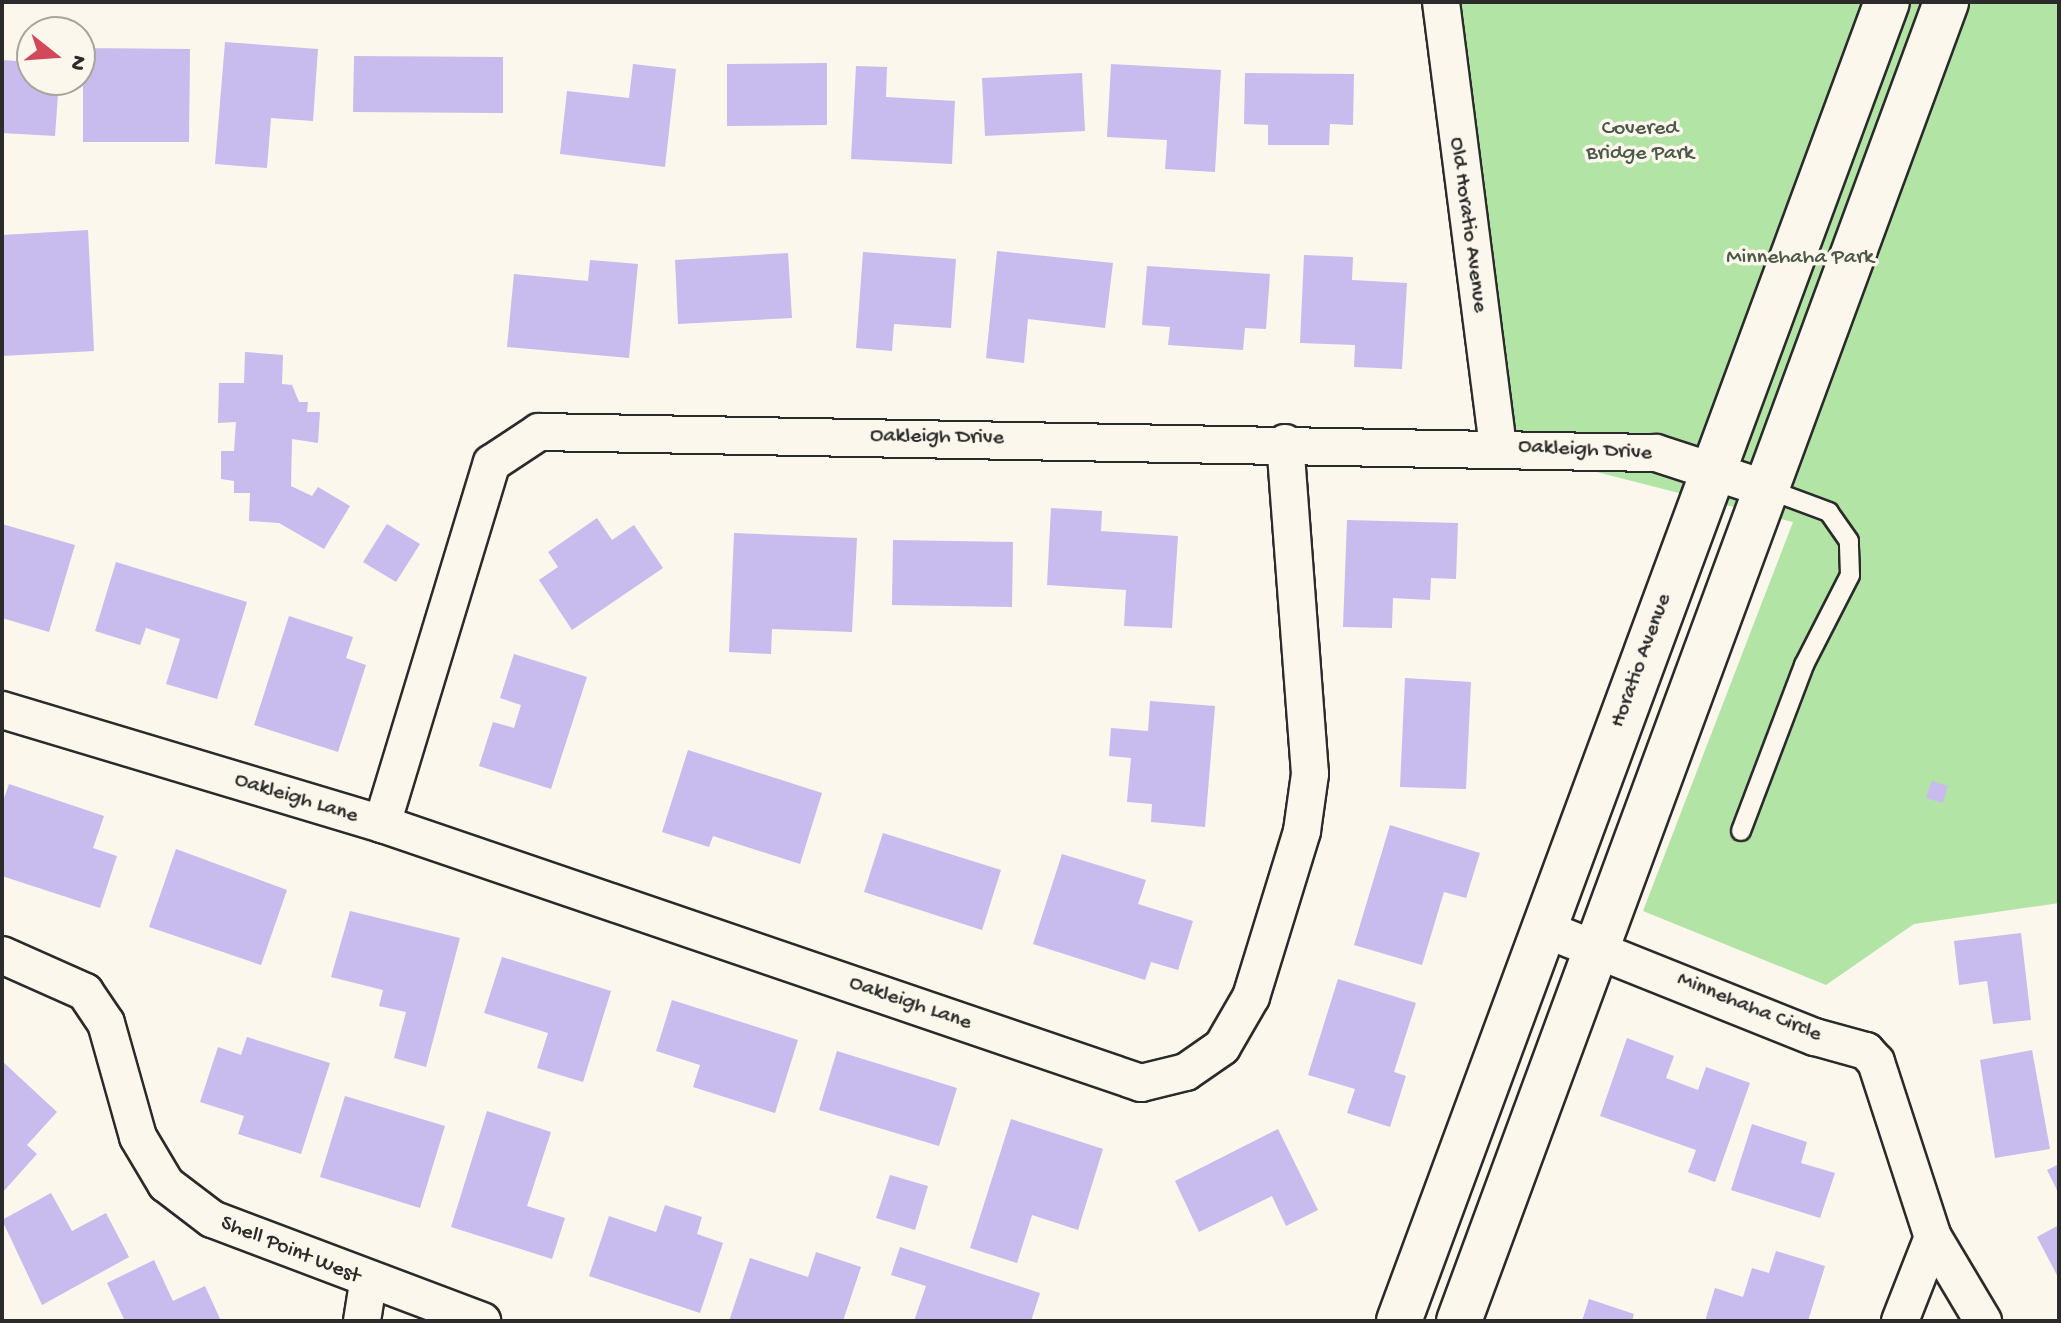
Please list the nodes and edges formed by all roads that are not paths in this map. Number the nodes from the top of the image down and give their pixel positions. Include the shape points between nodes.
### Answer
1 (1441, 2) edge
2 (1887, 2) edge
3 (1946, 2) edge
4 (1285, 443) junction
5 (1498, 447) junction
6 (1713, 469) junction
7 (1764, 488) junction
8 (2, 710) edge
9 (382, 824) junction
10 (1741, 831) dead end
11 (1542, 928) junction
12 (1595, 947) junction
13 (2, 955) edge
14 (1933, 1237) junction
15 (368, 1283) junction
16 (362, 1321) edge
17 (482, 1321) edge
18 (1399, 1321) edge
19 (1459, 1321) edge
20 (1900, 1321) edge
21 (1983, 1321) edge

1 - 5 street, Old Horatio Avenue
2 - 6 main road, Horatio Avenue
3 - 7 main road
4 - 5 street, Oakleigh Drive
4 - 9 street, Oakleigh Drive via 539,432 492,463
4 - 9 street, Oakleigh Lane via 1310,774 1302,831 1251,997 1222,1047 1186,1072 1141,1083
5 - 6 street, Oakleigh Drive via 1656,453
6 - 7 street, Oakleigh Drive
6 - 11 main road, Horatio Avenue
7 - 10 lane via 1829,512 1849,541 1850,575 1804,665
7 - 12 main road
8 - 9 street, Oakleigh Lane
11 - 12 street, Minnehaha Circle
11 - 18 main road, Horatio Avenue
12 - 14 street, Minnehaha Circle via 1815,1037 1866,1051 1876,1062
12 - 19 main road
13 - 15 street, Shell Point West via 68,979 85,992 106,1023 138,1137 166,1184 212,1219
14 - 20 street
14 - 21 street, Minnehaha Circle
15 - 16 street
15 - 17 street, Shell Point West

